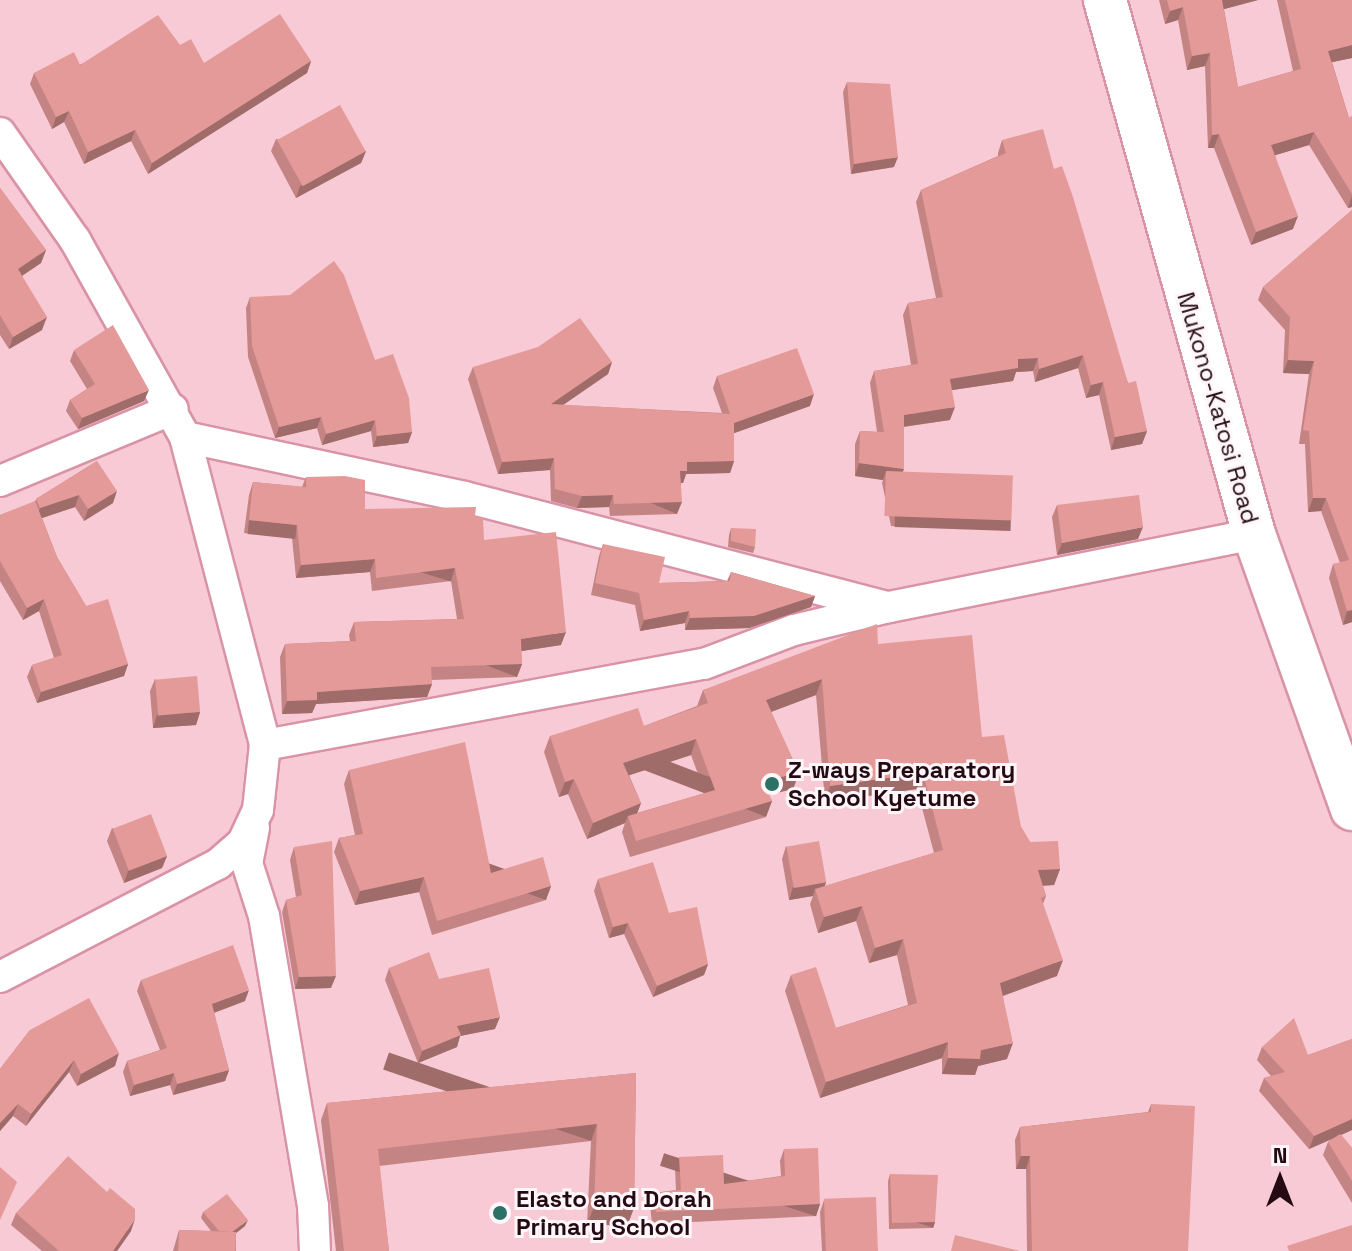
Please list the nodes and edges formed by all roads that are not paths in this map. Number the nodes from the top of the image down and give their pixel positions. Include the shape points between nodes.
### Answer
1 (1105, 0) edge
2 (0, 133) edge
3 (173, 409) junction
4 (185, 437) junction
5 (0, 481) edge
6 (1254, 534) junction
7 (889, 607) junction
8 (265, 745) junction
9 (1352, 809) edge
10 (258, 810) junction
11 (0, 977) edge
12 (315, 1251) edge

1 - 6 main road, Mukono-Katosi Road
2 - 3 street via 75,240
3 - 4 street
3 - 5 street
4 - 7 street via 465,497
4 - 8 street
6 - 7 street
6 - 9 main road, Mukono-Katosi Road
7 - 8 street via 794,630 704,664
8 - 10 street
10 - 11 street via 243,842 218,864
10 - 12 street via 247,863 264,916 313,1206

